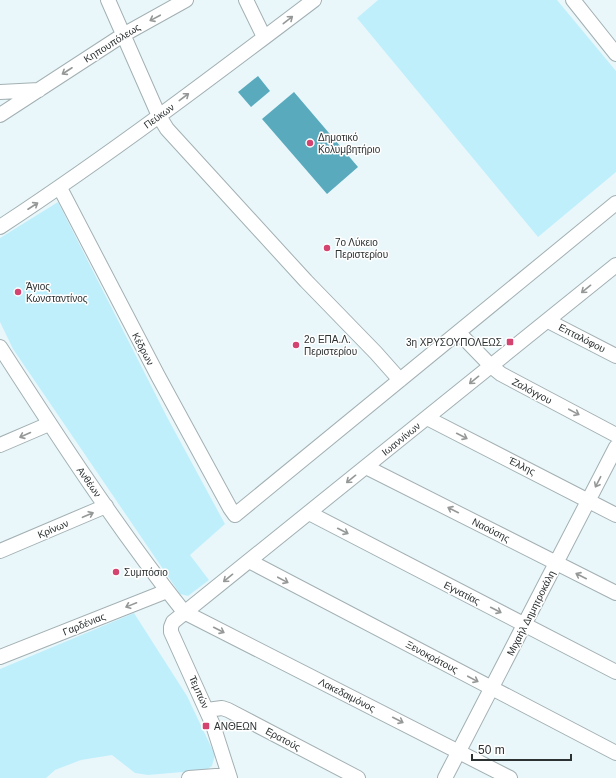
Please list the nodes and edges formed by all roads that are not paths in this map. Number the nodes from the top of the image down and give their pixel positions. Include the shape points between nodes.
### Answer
1 (108, 0) edge
2 (186, 0) edge
3 (246, 0) edge
4 (314, 0) edge
5 (573, 0) edge
6 (173, 4) edge
7 (123, 35) junction
8 (264, 37) junction
9 (616, 54) edge
10 (39, 90) junction
11 (0, 92) edge
12 (0, 115) edge
13 (159, 116) junction
14 (60, 188) junction
15 (616, 203) edge
16 (0, 227) edge
17 (616, 264) edge
18 (548, 321) junction
19 (459, 333) junction
20 (0, 346) edge
21 (616, 356) edge
22 (491, 366) junction
23 (400, 380) junction
24 (427, 418) junction
25 (49, 424) junction
26 (616, 435) edge
27 (0, 445) edge
28 (616, 447) edge
29 (366, 466) junction
30 (589, 500) junction
31 (106, 506) junction
32 (309, 513) junction
33 (616, 515) edge
34 (0, 551) edge
35 (249, 562) junction
36 (556, 563) junction
37 (167, 591) junction
38 (616, 593) edge
39 (184, 612) junction
40 (524, 625) junction
41 (0, 657) edge
42 (616, 672) edge
43 (492, 688) junction
44 (207, 710) junction
45 (459, 751) junction
46 (616, 753) edge
47 (230, 776) edge
48 (189, 778) edge
49 (358, 778) edge
50 (445, 778) edge
51 (510, 778) edge

1 - 7 street
2 - 6 street, Κηπουπόλεως
3 - 8 street
8 -> 4 street, Πεύκων
5 - 9 street
6 -> 7 street, Κηπουπόλεως
7 -> 10 street, Κηπουπόλεως
7 - 13 street
13 -> 8 street, Πεύκων
10 - 11 street
10 - 12 street, Κηπουπόλεως
13 - 14 street, Πεύκων
13 - 23 street via 259,230
16 -> 14 street, Πεύκων
14 - 23 street, Κέδρων via 158,376 235,515
15 - 19 street
17 -> 18 street, Ιωαννίνων
18 - 21 street, Επταλόφου
18 - 22 street, Ιωαννίνων
19 - 22 street, Ζαλόγγου
19 - 23 street
20 - 25 street, Ανθέων
22 -> 24 street, Ιωαννίνων
22 -> 26 street, Ζαλόγγου via 501,374
24 - 29 street, Ιωαννίνων
24 -> 30 street, Έλλης
25 -> 27 street
25 - 31 street, Ανθέων
28 -> 30 street, Μιχαήλ Δημητροκάλη
29 -> 32 street, Ιωαννίνων
36 -> 29 street, Ναούσης
30 - 33 street, Έλλης
30 - 36 street, Μιχαήλ Δημητροκάλη
34 -> 31 street, Κρίνων
31 - 37 street, Ανθέων
32 - 35 street, Ιωαννίνων
32 -> 40 street, Εγνατίας
35 -> 39 street, Ιωαννίνων
35 -> 43 street, Ξενοκράτους
38 -> 36 street, Ναούσης
36 - 40 street, Μιχαήλ Δημητροκάλη
37 - 39 street, Ανθέων
37 -> 41 street, Γαρδένιας
39 - 44 street, Τεμπών via 172,624 171,632
39 -> 45 street, Λακεδαιμόνος
40 - 42 street, Εγνατίας
40 - 43 street, Μιχαήλ Δημητροκάλη
43 - 45 street, Μιχαήλ Δημητροκάλη
43 - 46 street, Ξενοκράτους
44 - 47 street, Τεμπών
44 - 49 street, Ερατούς via 228,710
45 - 50 street, Μιχαήλ Δημητροκάλη
45 - 51 street, Λακεδαιμόνος
47 - 48 street

